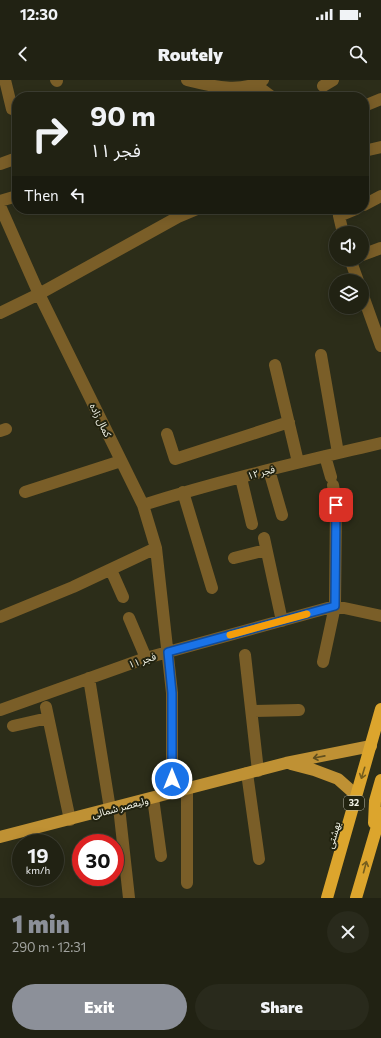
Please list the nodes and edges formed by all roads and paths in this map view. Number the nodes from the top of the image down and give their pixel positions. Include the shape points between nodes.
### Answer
1 (5, 80) edge
2 (186, 80) edge
3 (205, 82) edge
4 (260, 82) edge
5 (218, 91) edge
6 (268, 92) edge
7 (381, 99) edge
8 (369, 104) edge
9 (12, 109) dead end
10 (381, 147) edge
11 (369, 150) edge
12 (12, 160) edge
13 (0, 164) edge
14 (381, 196) edge
15 (12, 197) edge
16 (0, 201) edge
17 (369, 203) edge
18 (0, 206) edge
19 (185, 214) edge
20 (344, 214) edge
21 (341, 226) edge
22 (381, 248) edge
23 (369, 252) edge
24 (39, 294) junction
25 (0, 313) edge
26 (369, 313) edge
27 (381, 346) edge
28 (320, 355) dead end
29 (275, 366) dead end
30 (289, 422) junction
31 (167, 434) dead end
32 (381, 443) edge
33 (338, 454) junction
34 (325, 456) junction
35 (121, 461) junction
36 (298, 462) junction
37 (269, 470) junction
38 (241, 478) junction
39 (25, 492) dead end
40 (184, 492) junction
41 (143, 505) junction
42 (282, 514) dead end
43 (252, 524) dead end
44 (264, 538) dead end
45 (156, 548) junction
46 (266, 550) junction
47 (234, 558) dead end
48 (111, 570) junction
49 (212, 588) dead end
50 (123, 597) dead end
51 (335, 606) junction
52 (381, 616) edge
53 (0, 617) edge
54 (129, 618) dead end
55 (282, 621) junction
56 (168, 652) junction
57 (246, 655) dead end
58 (146, 658) junction
59 (323, 662) dead end
60 (89, 678) junction
61 (381, 709) edge
62 (0, 710) edge
63 (300, 710) dead end
64 (252, 711) junction
65 (13, 726) dead end
66 (376, 744) edge
67 (286, 763) junction
68 (253, 772) junction
69 (381, 780) edge
70 (186, 789) junction
71 (172, 793) junction
72 (356, 794) junction
73 (153, 798) junction
74 (114, 808) junction
75 (381, 813) edge
76 (70, 820) junction
77 (373, 836) junction
78 (0, 837) edge
79 (161, 856) dead end
80 (259, 859) dead end
81 (187, 883) dead end
82 (129, 898) edge
83 (327, 898) edge
84 (356, 898) edge

1 - 9 street
2 - 3 street
3 - 5 street
4 - 5 street via 244,88
4 - 6 street
7 - 8 street
10 - 11 street
12 - 13 street
14 - 17 street
15 - 16 street
18 - 24 street, کمال زاده
19 - 24 street
20 - 21 street via 339,216
22 - 23 street
24 - 25 street
24 - 35 street, کمال زاده
26 - 27 street
28 - 33 street
29 - 30 street
30 - 31 street via 175,459
30 - 36 street
32 - 33 street, فجر ۱۲
33 - 34 street, فجر ۱۲
34 - 36 street, فجر ۱۲
34 - 51 street via 336,505
35 - 39 street
35 - 41 street, کمال زاده
36 - 37 street, فجر ۱۲
37 - 38 street, فجر ۱۲
37 - 42 street
38 - 40 street, فجر ۱۲
38 - 43 street
40 - 41 street, فجر ۱۲
40 - 49 street
41 - 45 street, کمال زاده
44 - 46 street
45 - 48 street
45 - 56 street, کمال زاده
46 - 47 street
46 - 55 street
48 - 50 street
48 - 53 street
51 - 52 street, فجر ۱۱
51 - 55 street, فجر ۱۱
51 - 59 street
54 - 58 street
55 - 56 street, فجر ۱۱
56 - 58 street, فجر ۱۱
56 - 71 street, کمال زاده via 172,693
57 - 64 street
58 - 60 street, فجر ۱۱
60 - 62 street, فجر ۱۱
60 - 74 street
61 - 66 highway, بهشتی / 32
63 - 64 street
64 - 68 street
65 - 76 street via 47,713
66 -> 67 main road, ولیعصر شمالی
66 -> 72 highway, بهشتی / 32
67 - 68 main road, ولیعصر شمالی
67 - 72 main road via 338,779
68 - 70 main road, ولیعصر شمالی
68 - 80 street
69 - 77 highway via 375,801
70 - 71 main road, ولیعصر شمالی
70 - 81 street
71 - 73 main road, ولیعصر شمالی
72 - 83 highway, بهشتی / 32
73 - 74 main road, ولیعصر شمالی
73 - 79 street
74 - 76 main road, ولیعصر شمالی
74 - 82 street
75 - 77 highway
76 - 78 main road, ولیعصر شمالی
84 -> 77 highway

